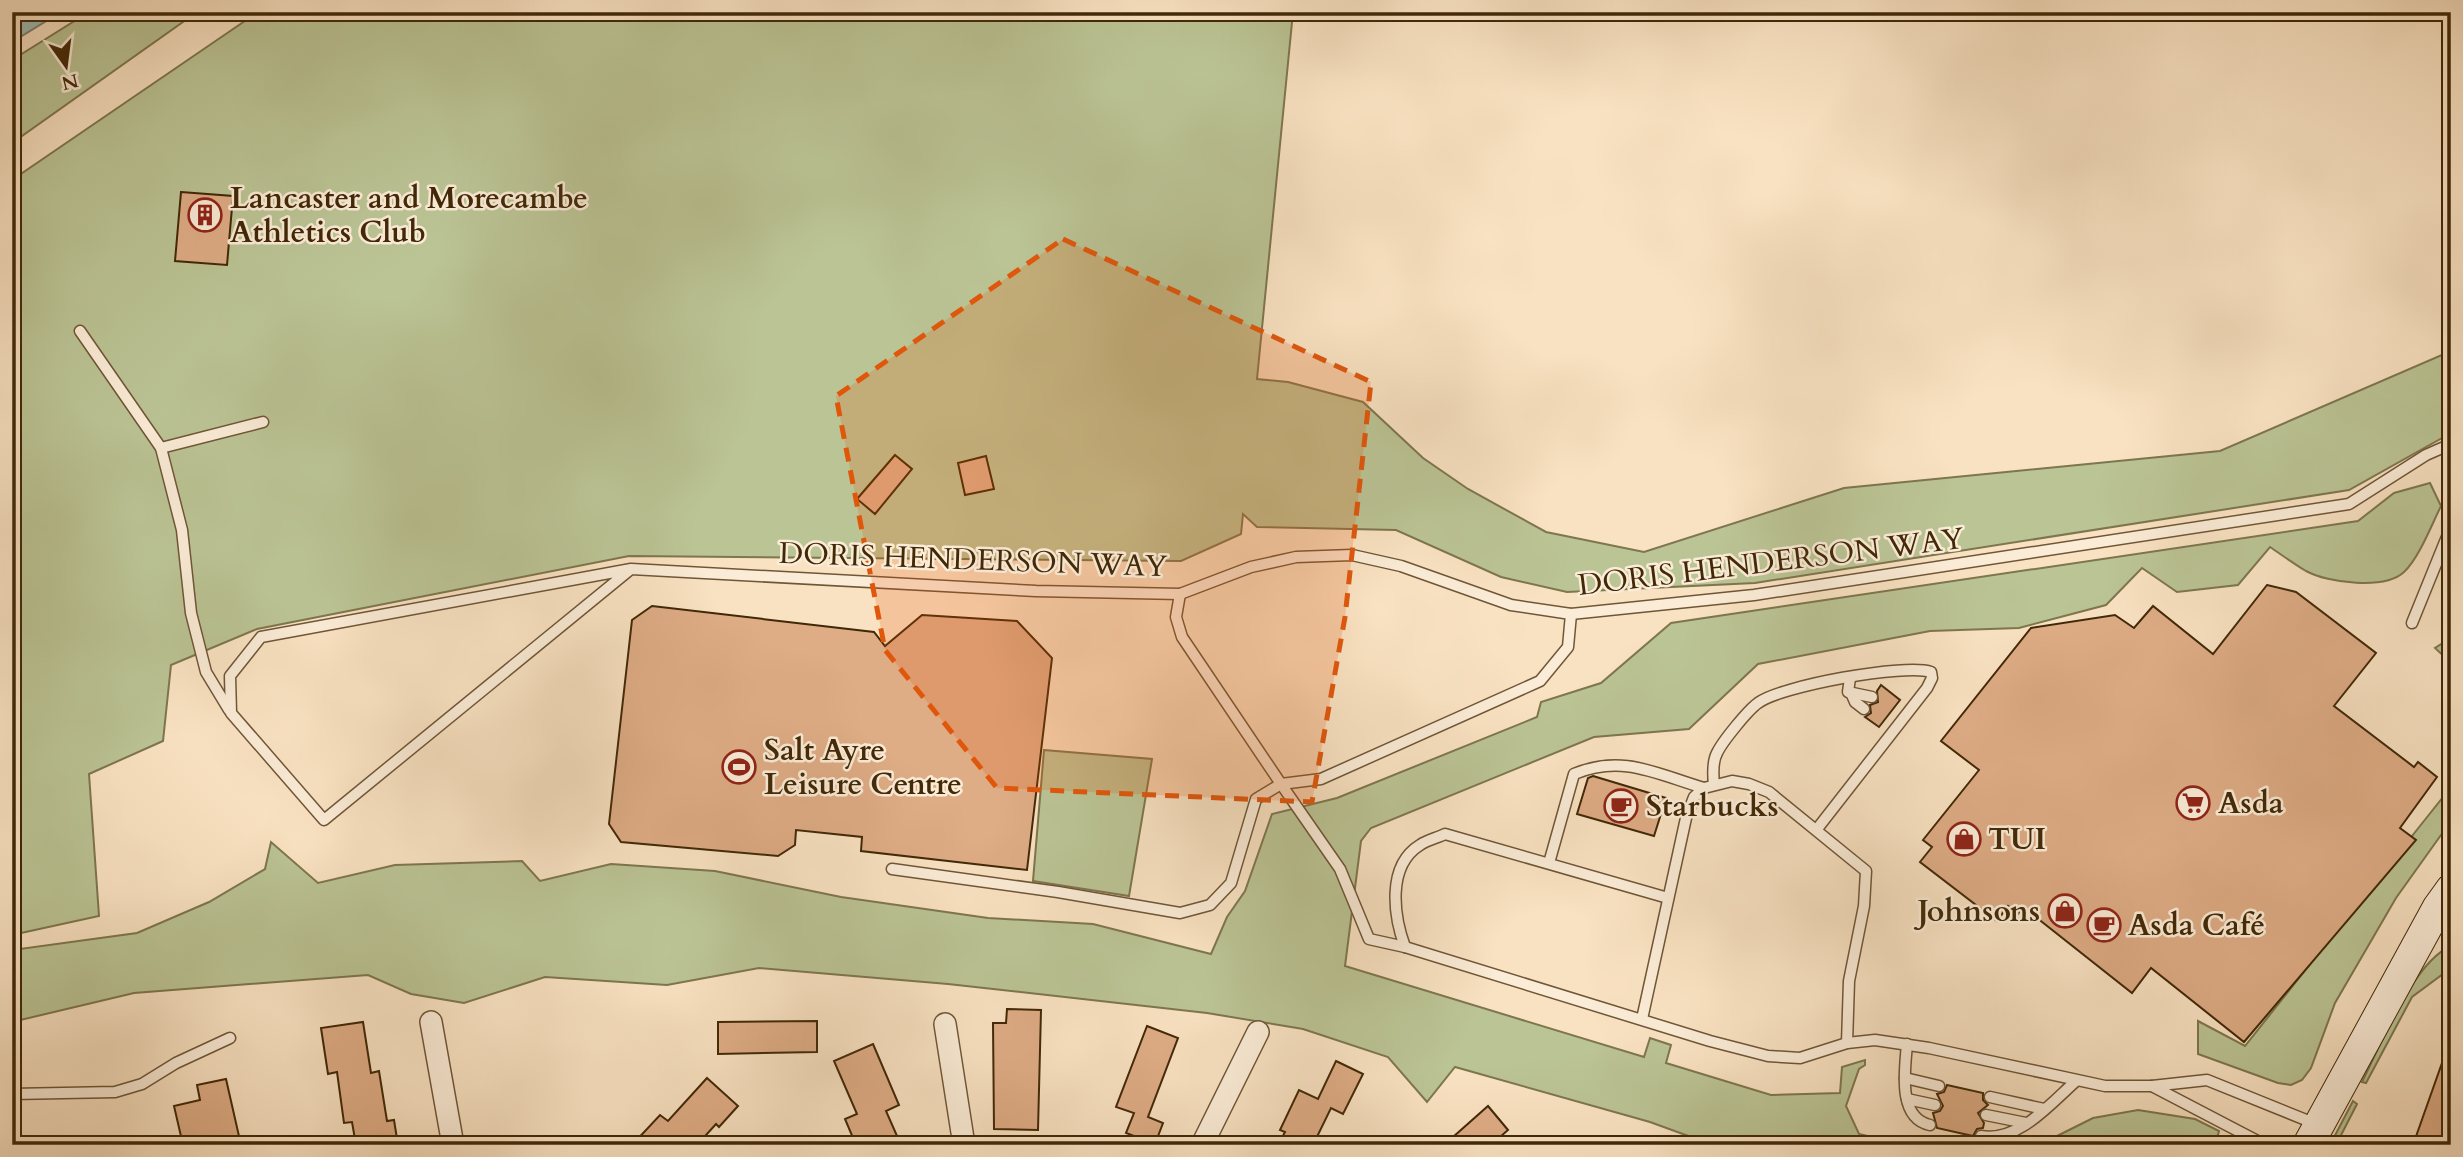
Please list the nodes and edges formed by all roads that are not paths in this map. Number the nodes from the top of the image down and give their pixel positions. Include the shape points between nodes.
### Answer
1 (80, 331) dead end
2 (263, 422) dead end
3 (2451, 444) edge
4 (161, 449) junction
5 (2451, 527) edge
6 (631, 569) junction
7 (1180, 594) junction
8 (1571, 614) junction
9 (2412, 623) dead end
10 (1850, 678) junction
11 (1850, 693) junction
12 (1872, 697) dead end
13 (1864, 709) dead end
14 (1891, 712) dead end
15 (231, 713) junction
16 (1902, 720) junction
17 (1882, 723) dead end
18 (1894, 732) junction
19 (1281, 784) junction
20 (1709, 787) junction
21 (1817, 829) junction
22 (1549, 863) junction
23 (892, 869) dead end
24 (1668, 898) junction
25 (2446, 904) edge
26 (1405, 947) junction
27 (1642, 1019) junction
28 (431, 1022) dead end
29 (945, 1024) dead end
30 (1258, 1032) dead end
31 (230, 1038) dead end
32 (1847, 1043) junction
33 (1907, 1044) junction
34 (1905, 1078) junction
35 (2076, 1081) junction
36 (1939, 1086) dead end
37 (2152, 1086) junction
38 (12, 1094) edge
39 (1990, 1097) dead end
40 (1907, 1099) junction
41 (1935, 1105) dead end
42 (2044, 1109) junction
43 (1986, 1115) dead end
44 (2026, 1123) junction
45 (1930, 1125) dead end
46 (2313, 1135) edge
47 (1981, 1136) dead end
48 (453, 1145) edge
49 (964, 1145) edge
50 (1202, 1145) edge
51 (2265, 1145) edge

1 - 4 lane
2 - 4 lane
3 - 8 lane, DORIS HENDERSON WAY via 2349,504 1754,595
4 - 15 lane via 182,530 191,613 206,673
5 - 9 lane
6 - 7 lane, DORIS HENDERSON WAY via 1036,591
6 - 15 lane, DORIS HENDERSON WAY via 261,637 230,676
6 - 15 lane via 324,820
7 - 8 lane, DORIS HENDERSON WAY via 1251,567 1296,557 1352,555 1401,566 1511,605
7 - 19 lane via 1176,617 1182,637
8 - 19 lane via 1568,647 1540,681 1321,779
10 - 11 lane
10 - 16 lane via 1912,668 1931,672 1927,688
10 - 20 lane via 1781,692 1757,703 1717,753
11 - 12 lane
11 - 13 lane
14 - 16 lane
16 - 18 lane
17 - 18 lane
18 - 21 lane
19 - 23 lane via 1256,799 1231,883 1210,905 1180,913
19 - 26 lane via 1340,869 1369,939
20 - 21 lane via 1732,781 1769,792
20 - 22 lane via 1625,765 1599,764 1574,774
20 - 24 lane via 1694,797 1686,818
21 - 32 lane via 1861,864 1867,881 1849,982
22 - 24 lane
22 - 26 lane via 1445,834 1419,845 1405,859 1396,889 1396,921
24 - 27 lane
25 - 46 main road
26 - 27 lane
27 - 32 lane via 1783,1058 1822,1054
28 - 48 street
29 - 49 street
30 - 50 street
31 - 38 lane via 142,1084 115,1092
32 - 33 lane
33 - 34 lane
33 - 35 lane
34 - 36 lane
34 - 40 lane
35 - 37 lane
35 - 42 lane
37 - 46 lane via 2207,1080
37 - 51 lane
39 - 42 lane
40 - 41 lane
40 - 45 lane via 1913,1114
42 - 44 lane
43 - 44 lane
44 - 47 lane via 1994,1138

